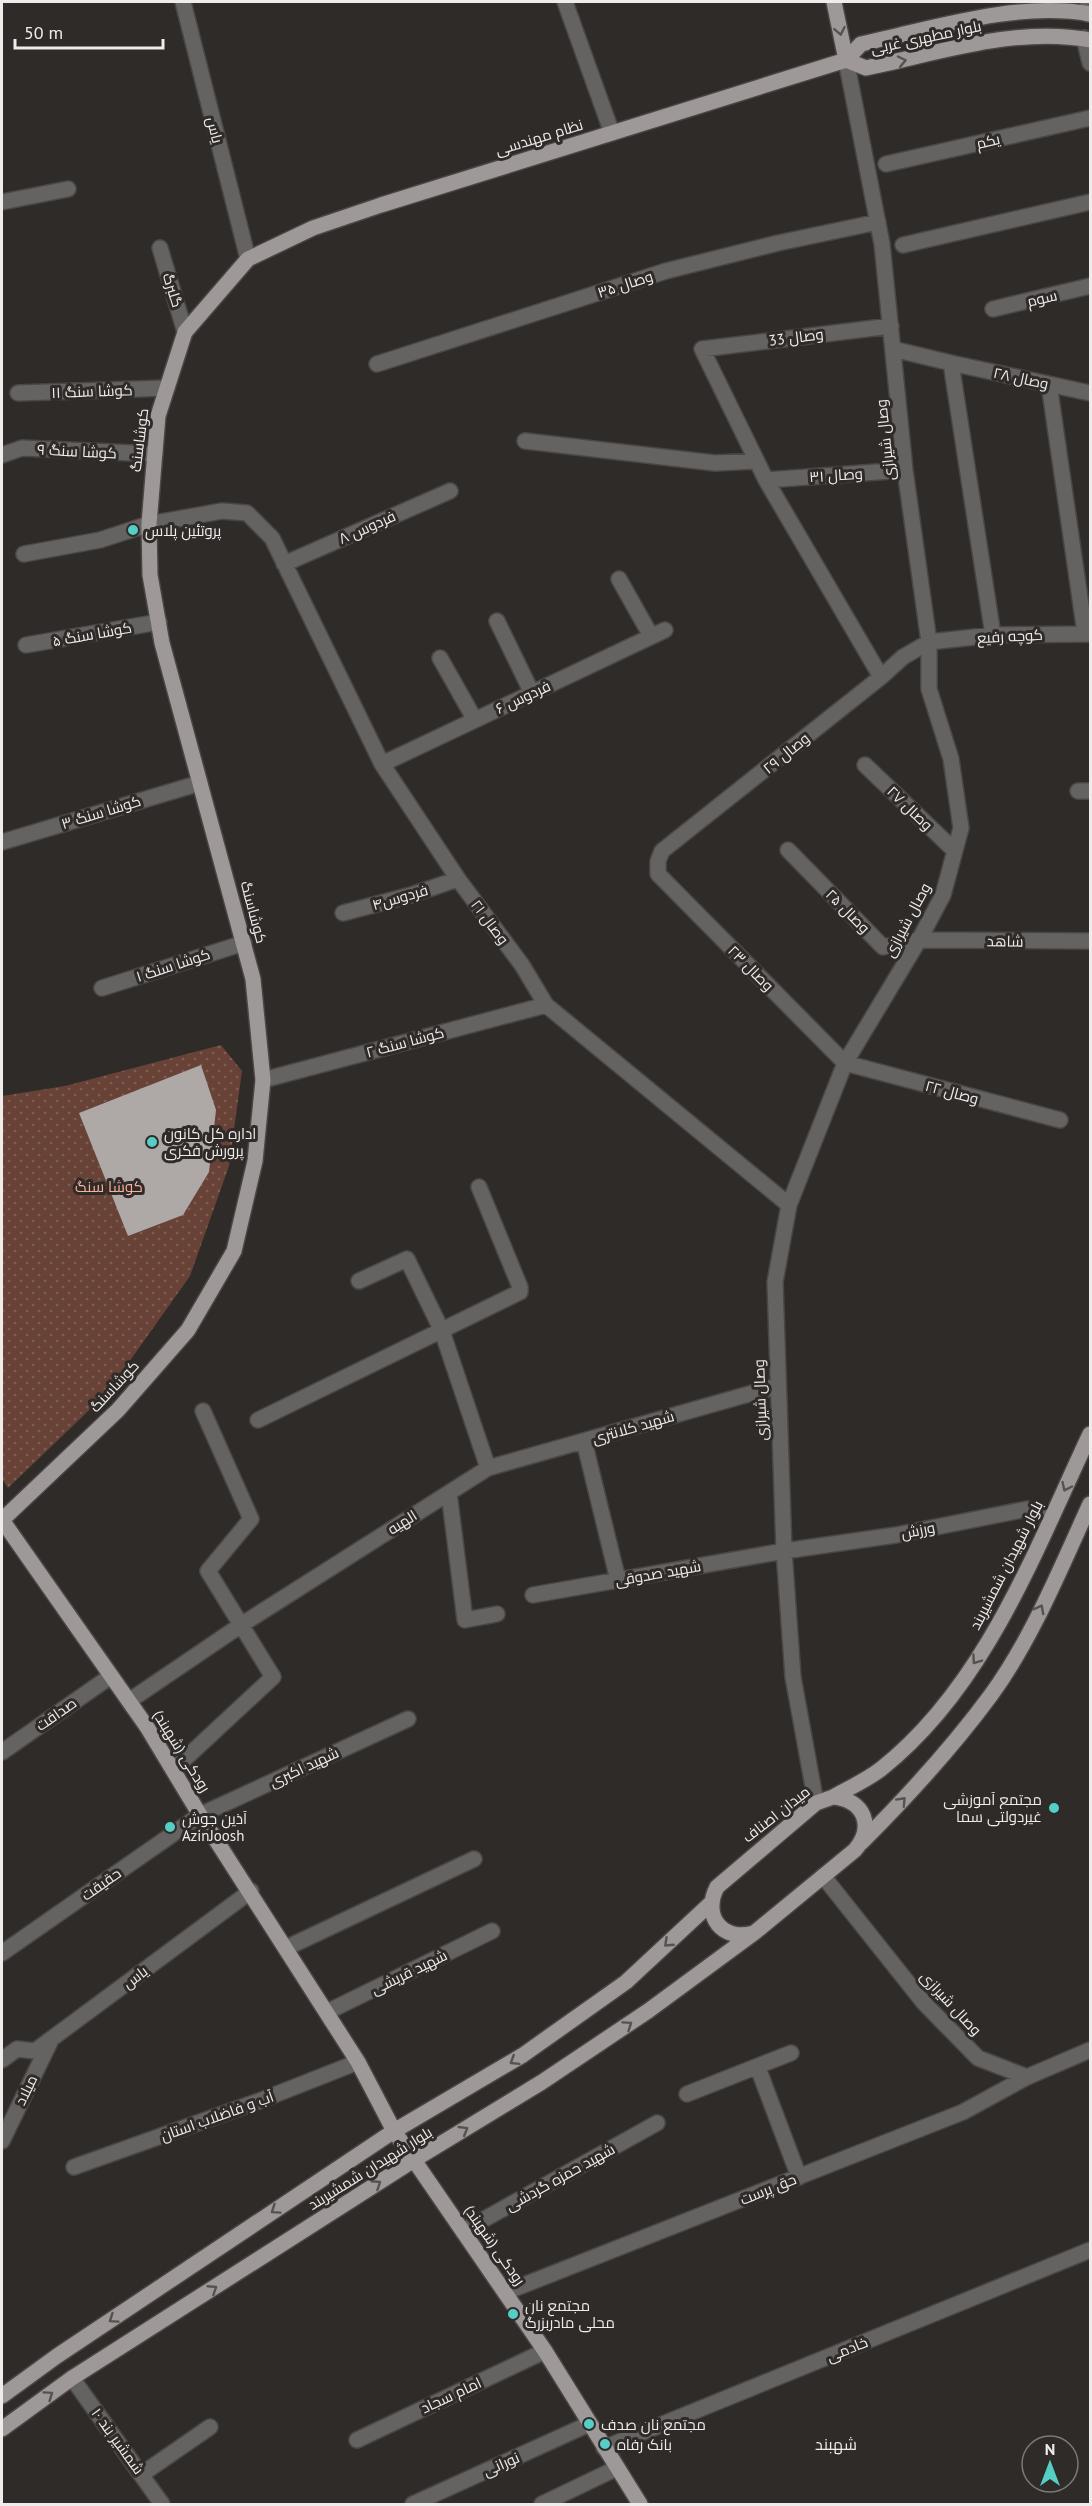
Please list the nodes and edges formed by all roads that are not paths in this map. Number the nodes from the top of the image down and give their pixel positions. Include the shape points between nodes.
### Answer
1 (183, 2) edge
2 (565, 2) edge
3 (834, 2) edge
4 (1089, 10) edge
5 (1087, 39) edge
6 (846, 60) junction
7 (1090, 63) edge
8 (1090, 118) edge
9 (612, 133) junction
10 (886, 164) dead end
11 (68, 189) dead end
12 (2, 202) edge
13 (1090, 202) edge
14 (878, 222) junction
15 (903, 245) dead end
16 (160, 248) dead end
17 (248, 259) junction
18 (1090, 286) edge
19 (993, 309) dead end
20 (891, 326) junction
21 (185, 332) junction
22 (893, 349) junction
23 (951, 363) junction
24 (377, 364) dead end
25 (1049, 384) junction
26 (166, 388) junction
27 (18, 393) dead end
28 (1090, 393) edge
29 (525, 441) dead end
30 (154, 454) junction
31 (2, 455) edge
32 (757, 461) junction
33 (905, 470) junction
34 (766, 480) junction
35 (450, 491) dead end
36 (149, 524) junction
37 (24, 554) dead end
38 (285, 564) junction
39 (619, 579) dead end
40 (497, 621) dead end
41 (159, 622) junction
42 (1088, 633) edge
43 (993, 635) junction
44 (929, 642) junction
45 (26, 645) dead end
46 (440, 658) dead end
47 (881, 677) junction
48 (532, 693) junction
49 (475, 720) junction
50 (382, 764) junction
51 (865, 765) dead end
52 (200, 783) junction
53 (2, 842) edge
54 (788, 850) dead end
55 (955, 851) junction
56 (658, 874) joint
57 (458, 879) junction
58 (343, 912) dead end
59 (919, 940) junction
60 (1090, 941) edge
61 (244, 943) junction
62 (102, 988) dead end
63 (546, 1005) junction
64 (845, 1063) junction
65 (263, 1080) junction
66 (1060, 1120) dead end
67 (479, 1187) dead end
68 (789, 1205) junction
69 (358, 1281) dead end
70 (442, 1331) junction
71 (777, 1386) junction
72 (203, 1411) dead end
73 (258, 1420) dead end
74 (1090, 1434) edge
75 (584, 1441) junction
76 (488, 1468) junction
77 (449, 1493) junction
78 (1090, 1504) edge
79 (1051, 1517) junction
80 (2, 1520) edge
81 (784, 1551) junction
82 (618, 1580) junction
83 (533, 1595) dead end
84 (497, 1614) dead end
85 (241, 1625) junction
86 (111, 1676) junction
87 (129, 1701) junction
88 (408, 1719) dead end
89 (2, 1752) edge
90 (173, 1770) junction
91 (833, 1797) junction
92 (816, 1803) junction
93 (200, 1815) junction
94 (861, 1843) junction
95 (474, 1859) dead end
96 (823, 1876) junction
97 (251, 1891) junction
98 (711, 1903) junction
99 (492, 1931) dead end
100 (754, 1933) junction
101 (286, 1948) junction
102 (2, 1953) edge
103 (327, 2012) junction
104 (51, 2040) junction
105 (1090, 2050) edge
106 (791, 2053) dead end
107 (2, 2060) edge
108 (358, 2062) junction
109 (758, 2068) junction
110 (1027, 2077) junction
111 (687, 2094) dead end
112 (657, 2123) dead end
113 (394, 2131) junction
114 (2, 2140) edge
115 (414, 2160) junction
116 (74, 2167) dead end
117 (799, 2177) junction
118 (463, 2231) junction
119 (1090, 2250) edge
120 (506, 2292) junction
121 (545, 2351) junction
122 (57, 2356) junction
123 (72, 2378) junction
124 (2, 2396) edge
125 (590, 2424) junction
126 (210, 2427) dead end
127 (2, 2429) edge
128 (357, 2440) dead end
129 (604, 2448) junction
130 (617, 2468) junction
131 (142, 2474) junction
132 (162, 2505) edge
133 (413, 2505) edge
134 (542, 2505) edge
135 (640, 2505) edge

1 - 17 street, یاس
2 - 9 street
3 -> 6 main road, وصال شیرازی
4 - 5 main road
4 - 6 main road, بلوار مطهری غربی via 1017,11 861,44
6 -> 5 main road, بلوار مطهری غربی via 866,69 1020,36
5 - 7 street
6 - 9 main road, نظام مهندسی
6 - 14 street, وصال شیرازی
8 - 10 street, یکم
9 - 17 main road, نظام مهندسی via 322,225
11 - 12 street
13 - 15 street
14 - 20 street, وصال شیرازی
14 - 24 street, وصال ۳۵ via 666,271
16 - 21 street, گلبرگ
17 - 21 main road, کوشاسنگ
18 - 19 street, سوم
20 - 22 street, وصال شیرازی
20 - 32 street, وصال 33 via 702,349
21 - 26 main road, کوشاسنگ
22 - 23 street, وصال ۲۸
22 - 33 street, وصال شیرازی
23 - 25 street, وصال ۲۸
23 - 43 street
25 - 28 street, وصال ۲۸
25 - 42 street
26 - 27 street, ۱۱ کوشا سنگ
26 - 30 main road, کوشاسنگ
29 - 32 street via 715,463
30 - 31 street, کوشا سنگ ۹ via 22,448
30 - 36 main road, کوشاسنگ
32 - 34 street
33 - 34 street, وصال ۳۱
33 - 44 street, وصال شیرازی
34 - 47 street
35 - 38 street, فردوس ۸
36 - 37 street, وصال ۲۱ via 100,540
36 - 38 street, وصال ۲۱ via 222,511 247,513 272,538
36 - 41 main road, کوشاسنگ via 150,575
38 - 50 street, وصال ۲۱
39 - 48 street, فردوس ۶ via 658,633
40 - 48 street
41 - 45 street, کوشا سنگ ۵
41 - 52 main road, کوشاسنگ
42 - 43 street, کوچه رفیع
43 - 44 street, کوچه رفیع
44 - 47 street, وصال ۲۹ via 903,657
44 - 55 street, وصال شیرازی via 928,689 951,759 961,828
46 - 49 street
47 - 56 street, وصال ۲۹ via 662,851
48 - 49 street, فردوس ۶
49 - 50 street, فردوس ۶
50 - 57 street, وصال ۲۱
51 - 55 street, وصال ۲۷
52 - 53 street, کوشا سنگ ۳
52 - 61 main road, کوشاسنگ
54 - 59 street, وصال ۲۵ via 883,946
55 - 59 street, وصال شیرازی via 943,895
56 - 64 street, وصال ۲۳
57 - 58 street, فردوس۴
57 - 63 street, وصال ۲۱ via 522,965
59 - 60 street, شاهد
59 - 64 street, وصال شیرازی
61 - 62 street, کوشا سنگ ۱
61 - 65 main road, کوشاسنگ via 253,979
63 - 65 street, کوشا سنگ ۲
63 - 68 street, وصال ۲۱
64 - 66 street, وصال ۲۲
64 - 68 street, وصال شیرازی
65 - 80 main road, کوشاسنگ via 255,1161 234,1251 188,1330 118,1410
67 - 70 street via 520,1292
68 - 71 street, وصال شیرازی via 775,1282
69 - 70 street via 407,1259
70 - 73 street
70 - 76 street
71 - 75 street, شهید کلانتری
71 - 81 street, وصال شیرازی
72 - 85 street via 251,1520 208,1571
74 -> 79 main road, بلوار شهیدان شمشیربند
75 - 76 street, شهید کلانتری
75 - 82 street
76 - 77 street, الهیه
77 - 84 street via 465,1620
77 - 85 street, الهیه
94 -> 78 main road via 904,1800 991,1694 1053,1584
79 - 81 street, ورزش via 1027,1509 896,1535
79 -> 91 main road, بلوار شهیدان شمشیربند via 998,1627 926,1727 880,1769
80 - 86 main road, رودکی (شهبند)
81 - 82 street, شهید صدوقی
81 - 92 street, وصال شیرازی via 793,1677
82 - 83 street, شهید صدوقی
85 - 87 street, الهیه
85 - 90 street via 273,1677
86 - 87 main road, رودکی (شهبند)
86 - 89 street, صداقت
87 - 90 main road, رودکی (شهبند)
88 - 93 street, شهید اکبری
90 - 93 main road, رودکی (شهبند)
91 - 92 main road, میدان اصناف
91 - 94 main road, میدان اصناف via 852,1802 863,1816
92 - 98 main road, میدان اصناف via 722,1881
93 - 97 main road, رودکی (شهبند)
93 - 102 street, حقیقت
94 - 96 main road
95 - 101 street
96 - 100 main road
96 - 110 street, وصال شیرازی via 924,2003 978,2058
97 - 101 main road, رودکی (شهبند)
97 - 104 street, یاس
98 - 100 main road via 714,1919 727,1932
98 -> 113 main road, بلوار شهیدان شمشیربند via 626,1982 523,2055
99 - 103 street, شهید قریشی
115 -> 100 main road, بلوار شهیدان شمشیربند via 542,2082
101 - 103 main road, رودکی (شهبند)
103 - 108 main road, رودکی (شهبند)
104 - 107 street, یاس via 35,2051 16,2049
104 - 114 street, میلاد
105 - 110 street
106 - 109 street
108 - 113 main road, رودکی (شهبند)
108 - 116 street, آب و فاضلاب استان
109 - 111 street
109 - 117 street
110 - 117 street, حق پرست via 963,2112
112 - 118 street, شهید حمزه گردشی
113 - 115 main road, رودکی (شهبند)
113 -> 122 main road, بلوار شهیدان شمشیربند
115 - 118 main road, رودکی (شهبند)
123 -> 115 main road, بلوار شهیدان شمشیربند
117 - 120 street, حق پرست
118 - 120 main road, رودکی (شهبند)
119 - 129 street, خادمی
120 - 121 main road, رودکی (شهبند)
121 - 125 main road, رودکی (شهبند)
121 - 128 street, امام سجاد
122 - 123 main road
122 - 124 main road, بلوار شهیدان شمشیربند
127 -> 123 main road, بلوار شهیدان شمشیربند
123 - 131 street, شمشیر بند ۱۰
125 - 129 main road, رودکی (شهبند)
125 - 133 street, نورانی
126 - 131 street
129 - 130 main road, رودکی (شهبند)
130 - 134 street
130 - 135 main road, رودکی (شهبند)
131 - 132 street, شمشیر بند ۱۰

